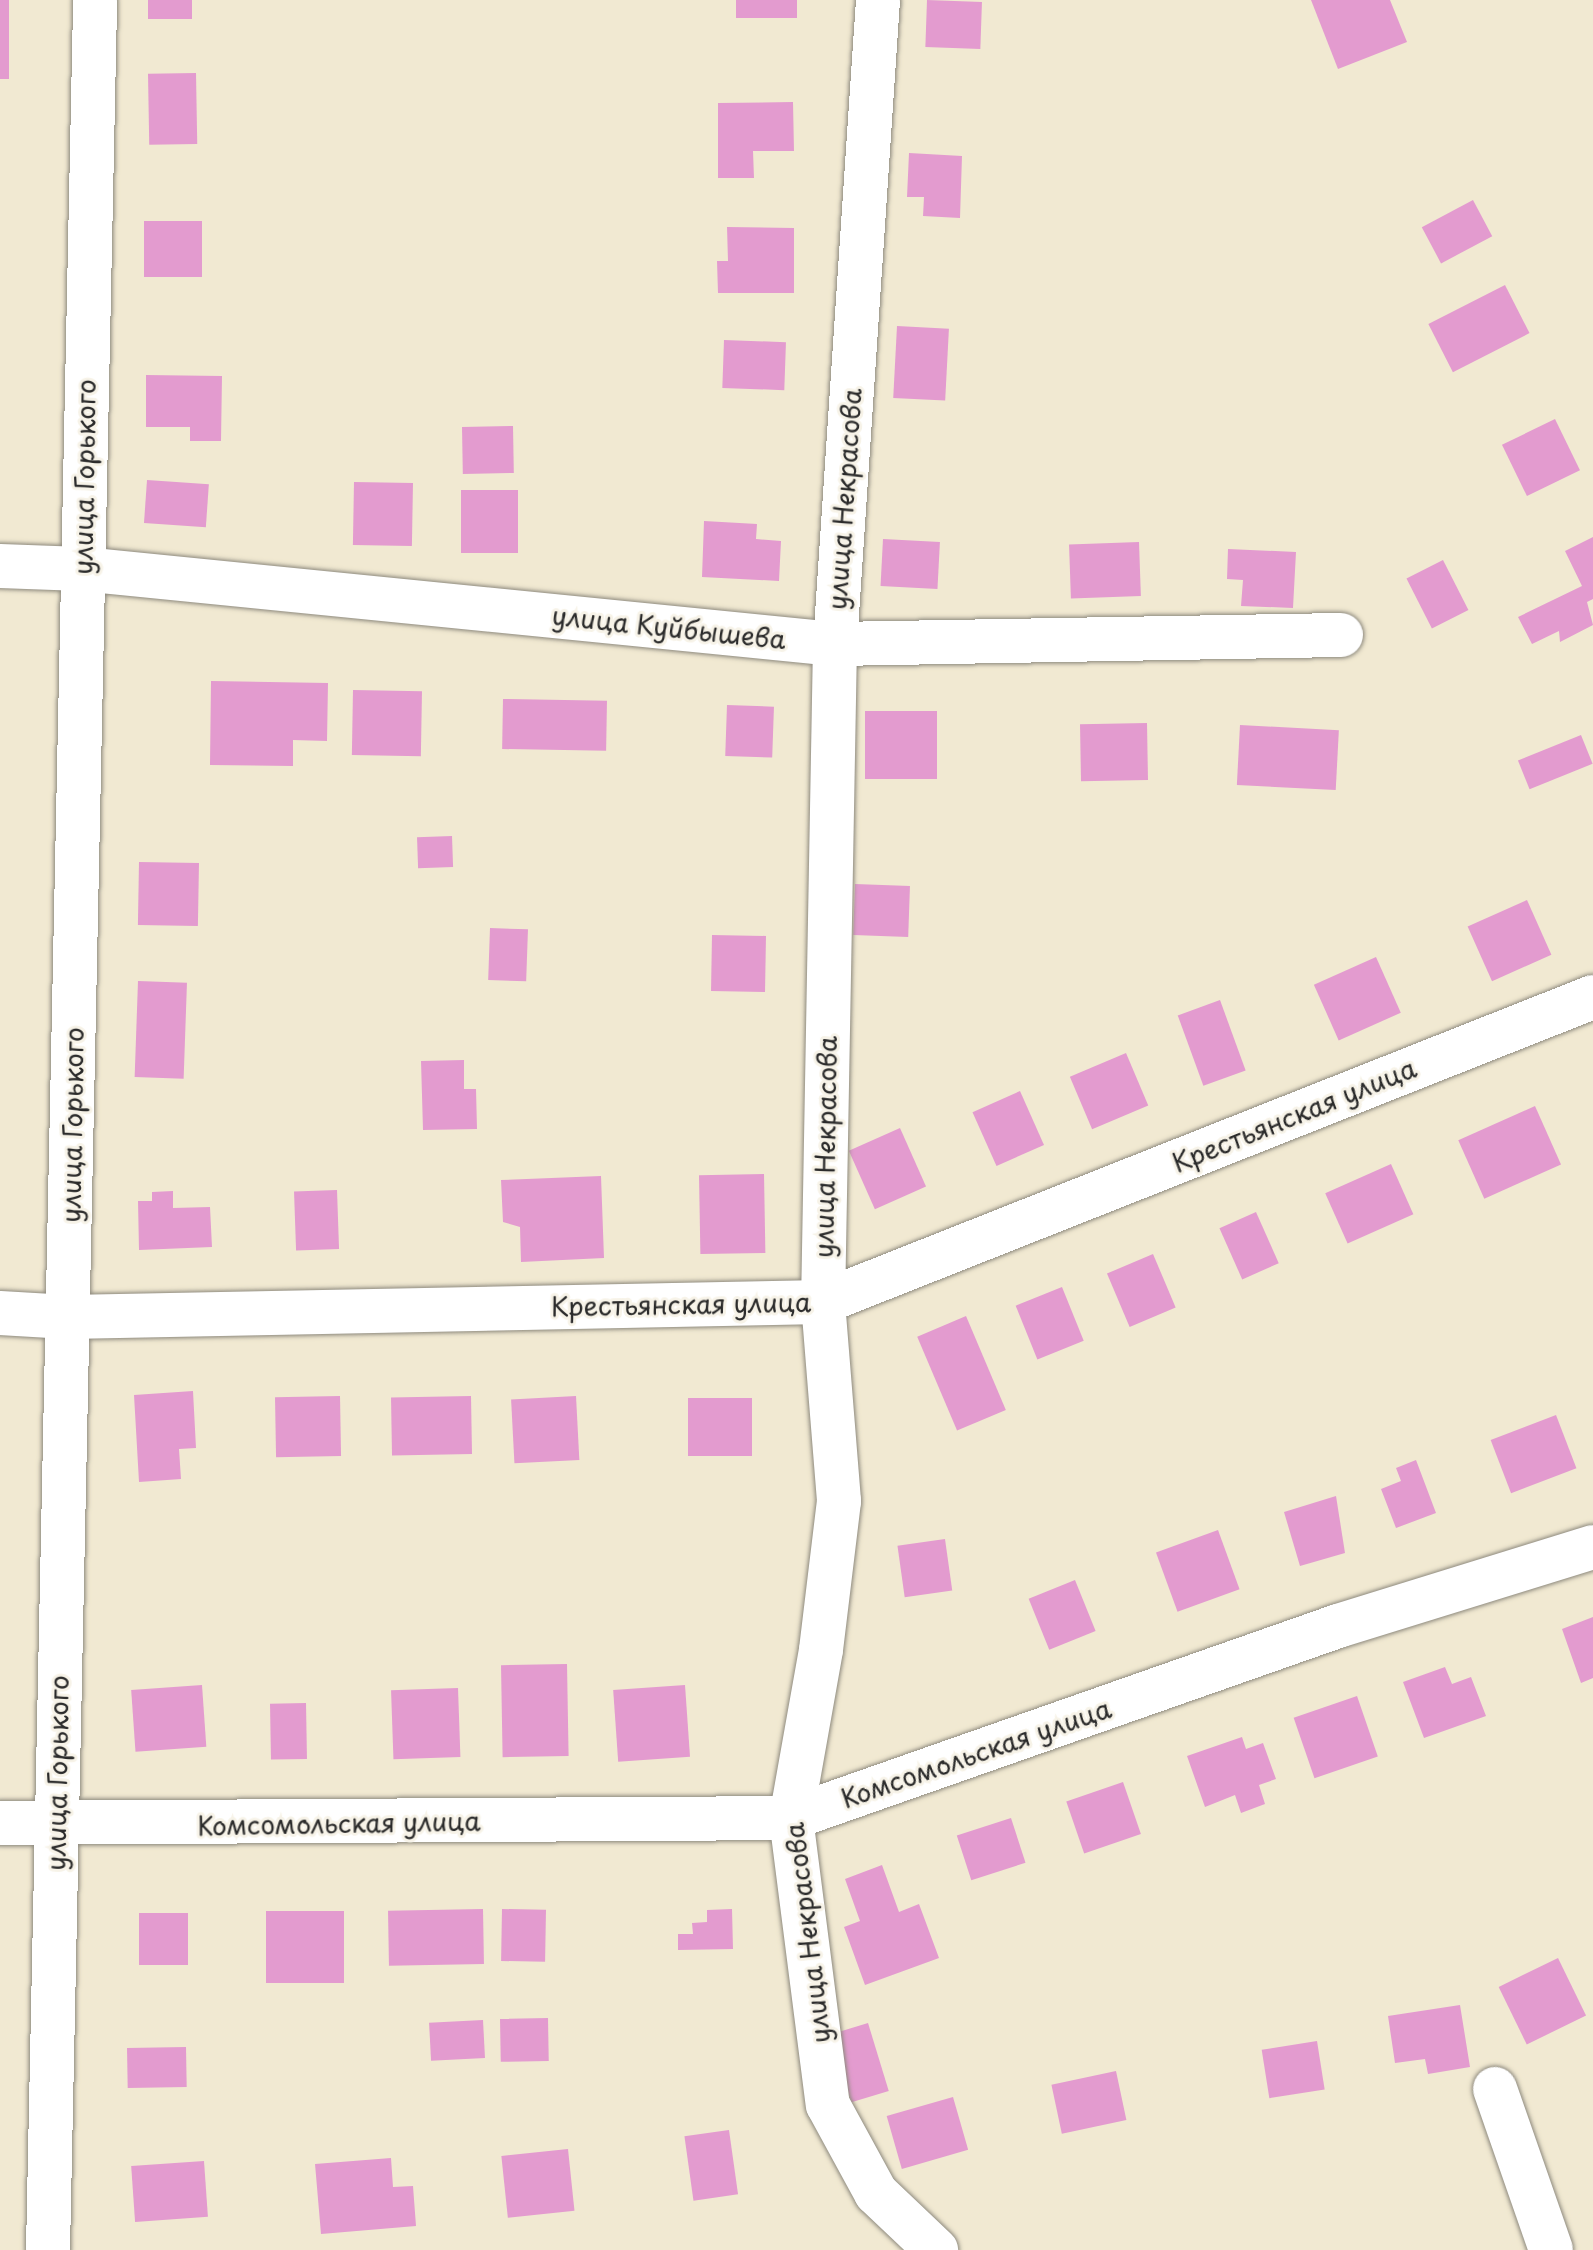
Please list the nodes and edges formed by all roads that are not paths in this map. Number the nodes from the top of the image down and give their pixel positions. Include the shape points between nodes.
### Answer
1 (95, 0) edge
2 (878, 0) edge
3 (0, 566) edge
4 (82, 569) junction
5 (1341, 635) dead end
6 (835, 644) junction
7 (1593, 997) edge
8 (823, 1302) junction
9 (0, 1313) edge
10 (68, 1317) junction
11 (1593, 1547) edge
12 (791, 1818) junction
13 (0, 1823) edge
14 (56, 1826) junction
15 (1495, 2089) dead end
16 (48, 2250) edge
17 (936, 2250) edge
18 (1551, 2250) edge

1 - 4 street, улица Горького
2 - 6 street, улица Некрасова
3 - 4 street, улица Куйбышева
4 - 6 street, улица Куйбышева
4 - 10 street, улица Горького
5 - 6 street, улица Куйбышева
6 - 8 street, улица Некрасова
7 - 8 street, Крестьянская улица
8 - 10 street, Крестьянская улица
8 - 12 street, улица Некрасова via 839,1501 821,1650
9 - 10 street, Крестьянская улица
10 - 14 street, улица Горького
11 - 12 street, Комсомольская улица via 1338,1626
12 - 14 street, Комсомольская улица
12 - 17 street, улица Некрасова via 828,2105 876,2193
13 - 14 street, Комсомольская улица
14 - 16 street, улица Горького
15 - 18 street

